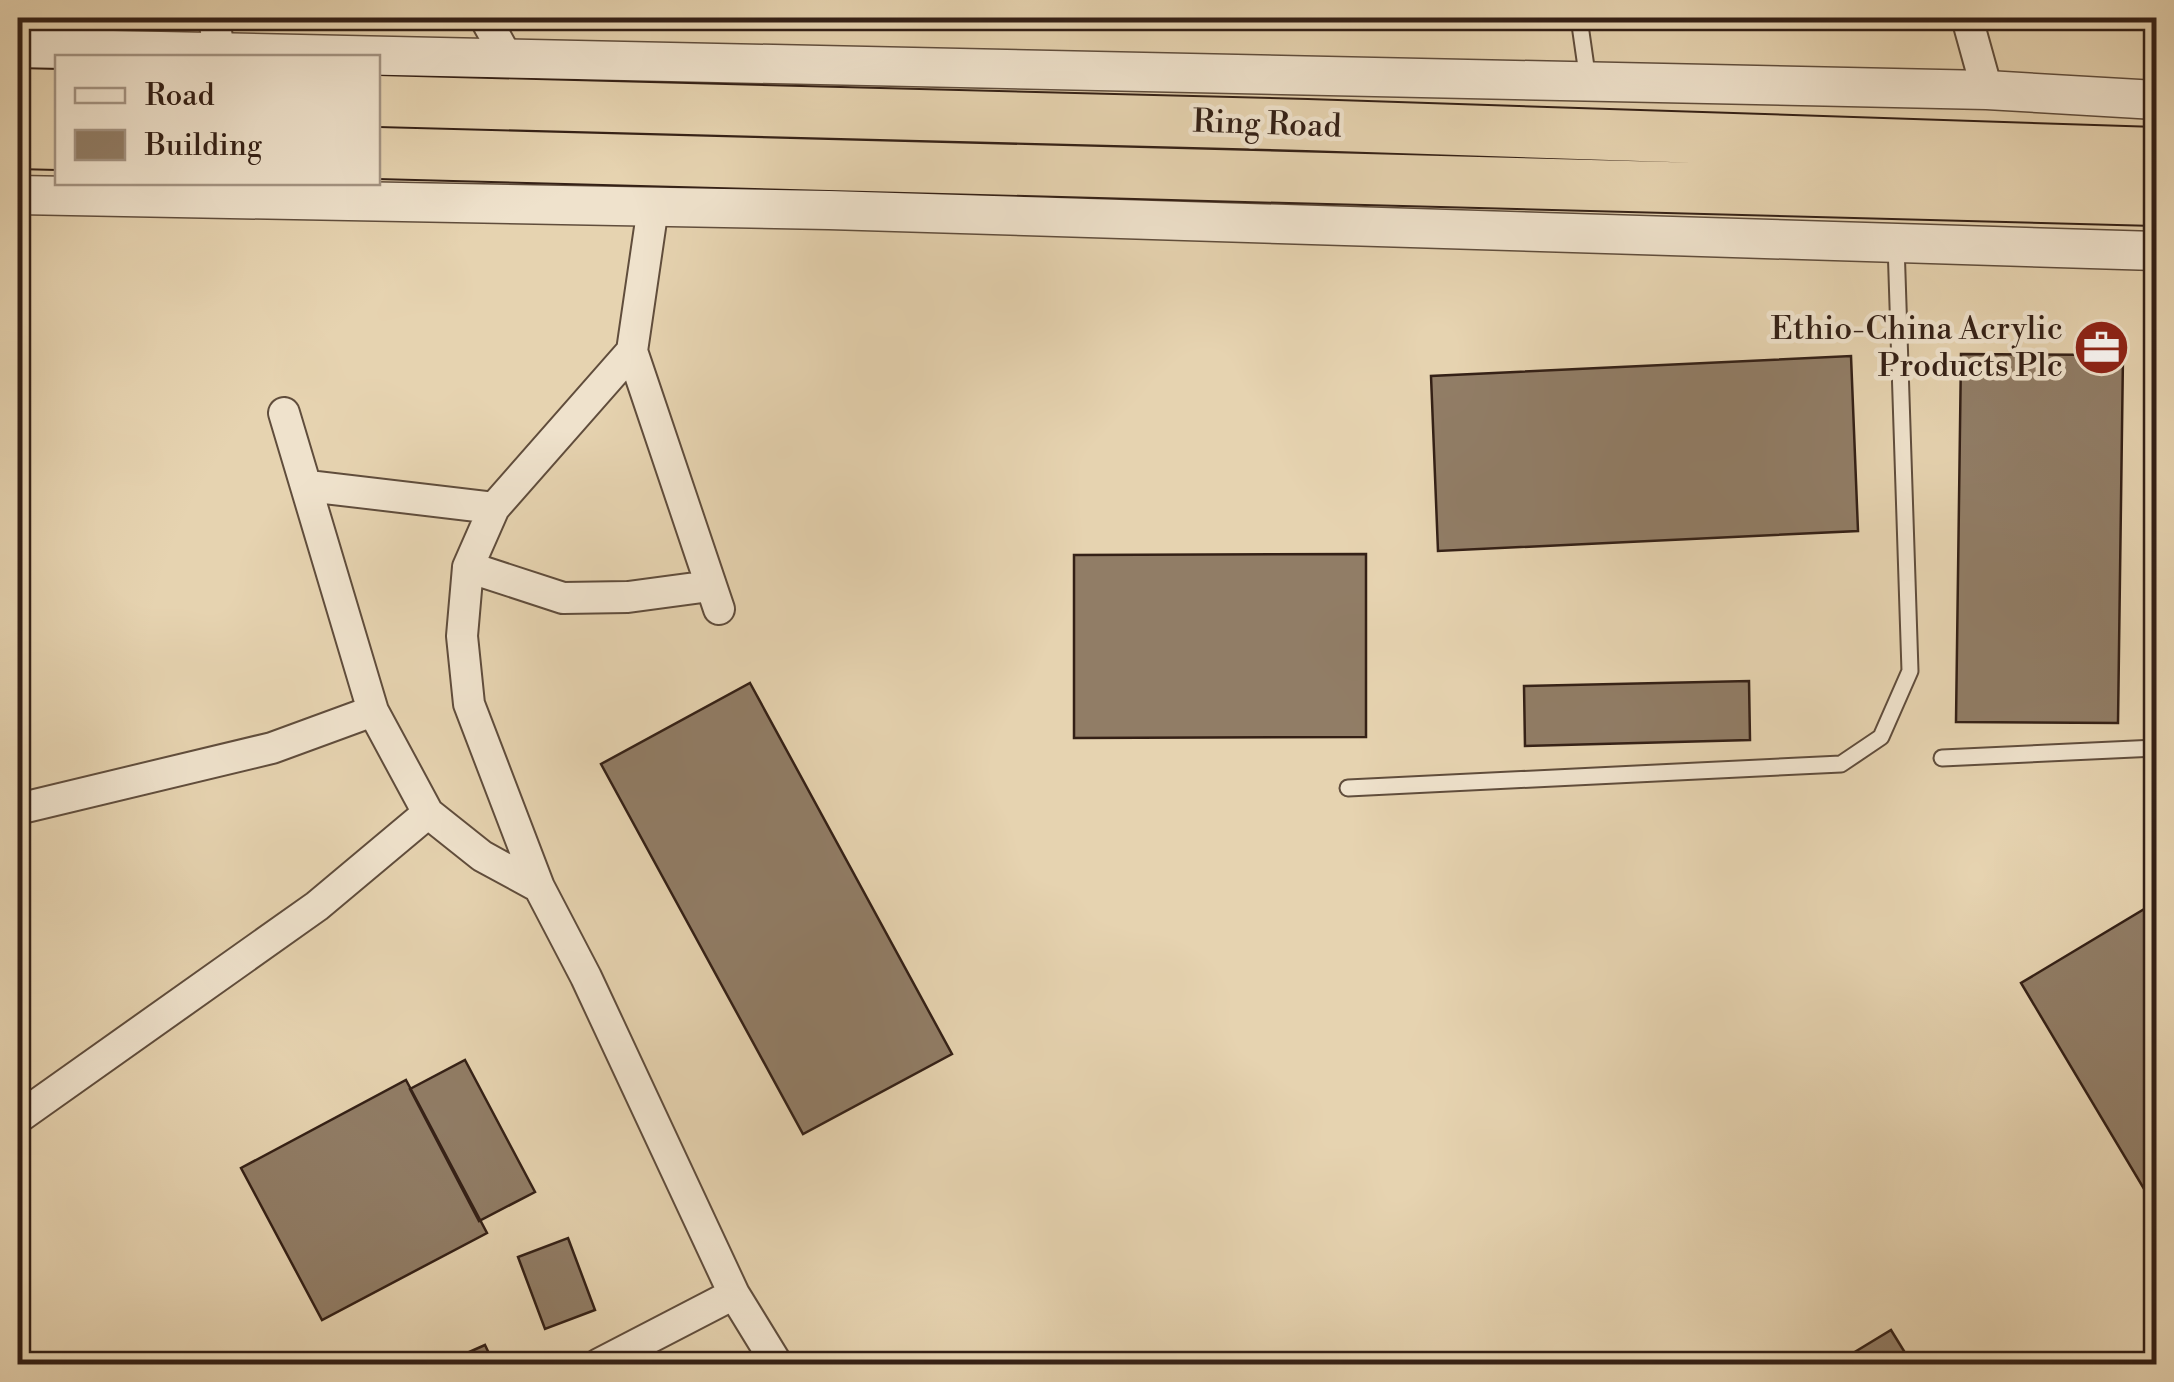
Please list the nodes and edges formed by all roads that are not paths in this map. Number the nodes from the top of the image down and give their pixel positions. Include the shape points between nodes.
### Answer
1 (485, 18) edge
2 (1579, 18) edge
3 (1967, 18) edge
4 (217, 34) edge
5 (18, 48) edge
6 (506, 56) junction
7 (1588, 81) junction
8 (1987, 90) junction
9 (18, 94) edge
10 (55, 94) edge
11 (2156, 100) edge
12 (380, 101) edge
13 (18, 143) edge
14 (55, 144) edge
15 (380, 152) edge
16 (2156, 154) edge
17 (18, 195) edge
18 (2156, 200) edge
19 (653, 207) junction
20 (1896, 243) junction
21 (2156, 251) edge
22 (632, 350) junction
23 (284, 413) dead end
24 (308, 486) junction
25 (494, 508) junction
26 (468, 567) junction
27 (373, 711) junction
28 (2156, 748) edge
29 (1942, 758) dead end
30 (1348, 788) dead end
31 (18, 809) edge
32 (428, 813) junction
33 (539, 886) junction
34 (18, 1118) edge
35 (734, 1294) junction
36 (598, 1364) edge
37 (777, 1364) edge

1 - 6 street
2 - 7 lane
3 - 8 street
4 - 5 street
4 - 6 street
6 - 7 street
7 - 8 street
8 - 11 street
9 - 10 highway
12 - 16 highway, Ring Road
13 - 14 highway
15 - 18 highway, Ring Road
17 - 19 street
19 - 20 street
19 - 22 street
20 - 21 street
20 - 30 lane via 1910,671 1881,737 1841,764
22 - 25 street
22 - 26 street via 714,597 563,598
23 - 24 street
24 - 25 street
24 - 27 street
25 - 26 street
26 - 33 street via 462,636 469,704
27 - 31 street via 272,748
27 - 32 street
28 - 29 lane
32 - 33 street via 482,856
32 - 34 street via 317,906
33 - 35 street
35 - 36 street
35 - 37 street

